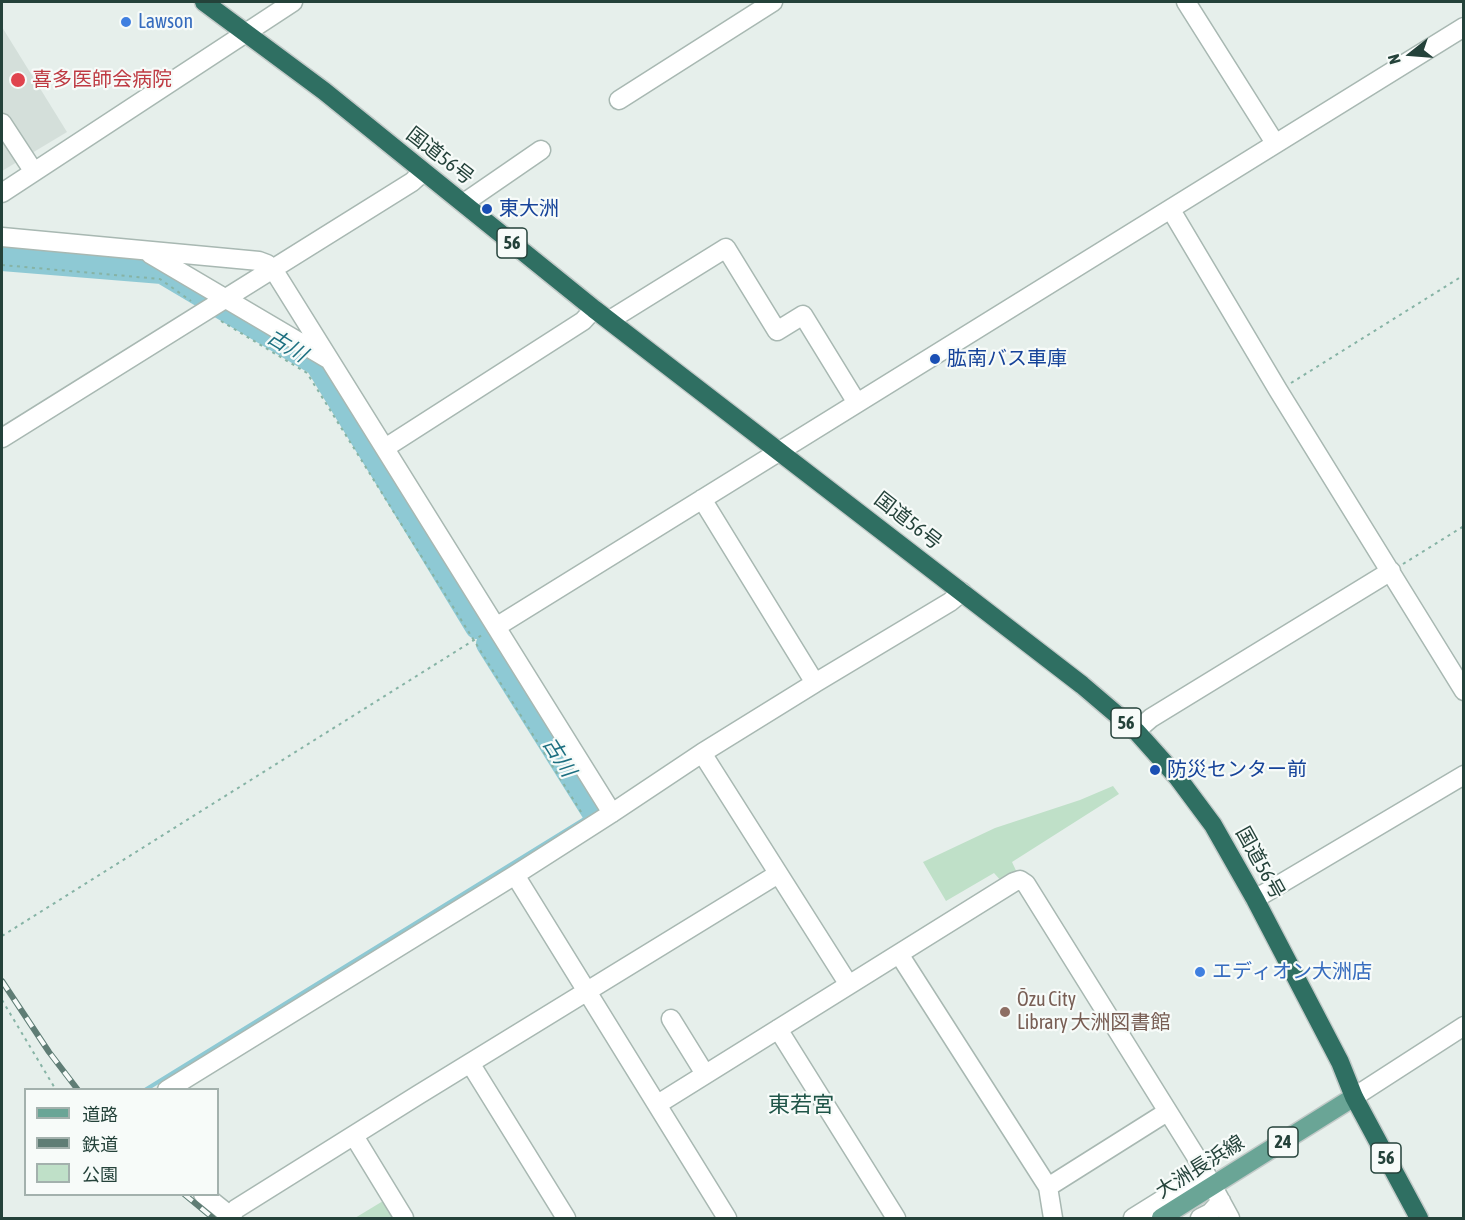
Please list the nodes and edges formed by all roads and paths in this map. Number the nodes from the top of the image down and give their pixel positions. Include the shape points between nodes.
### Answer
1 (204, 2) edge
2 (293, 2) edge
3 (773, 2) edge
4 (1186, 2) edge
5 (1464, 27) edge
6 (246, 33) junction
7 (620, 100) dead end
8 (2, 123) edge
9 (1275, 143) junction
10 (541, 150) dead end
11 (34, 172) junction
12 (423, 172) junction
13 (2, 193) edge
14 (464, 203) junction
15 (1171, 210) junction
16 (2, 237) edge
17 (146, 251) junction
18 (2, 265) edge
19 (273, 269) junction
20 (1464, 275) edge
21 (224, 299) junction
22 (594, 309) junction
23 (205, 311) junction
24 (610, 320) junction
25 (330, 360) junction
26 (1278, 390) junction
27 (857, 403) junction
28 (2, 438) edge
29 (385, 448) junction
30 (780, 451) junction
31 (702, 499) junction
32 (1464, 526) edge
33 (1390, 572) junction
34 (962, 592) junction
35 (496, 627) junction
36 (474, 641) junction
37 (815, 682) junction
38 (1464, 691) edge
39 (1136, 731) junction
40 (702, 753) junction
41 (1464, 775) edge
42 (581, 811) dead end
43 (612, 813) junction
44 (778, 874) junction
45 (515, 875) junction
46 (1255, 899) junction
47 (2, 936) edge
48 (899, 954) junction
49 (849, 985) junction
50 (588, 991) junction
51 (2, 1000) edge
52 (671, 1019) dead end
53 (1464, 1026) edge
54 (778, 1029) junction
55 (470, 1063) junction
56 (705, 1074) junction
57 (55, 1088) edge
58 (169, 1088) edge
59 (1354, 1096) junction
60 (658, 1104) junction
61 (1167, 1112) junction
62 (354, 1136) junction
63 (1048, 1187) junction
64 (1213, 1188) junction
65 (205, 1196) edge
66 (231, 1217) edge
67 (405, 1218) edge
68 (566, 1218) edge
69 (728, 1218) edge
70 (893, 1218) edge
71 (1053, 1218) edge
72 (1133, 1218) edge
73 (1161, 1218) edge
74 (1200, 1218) edge
75 (1230, 1218) edge
76 (1419, 1218) edge

1 - 6 highway, 国道56号 / 56
2 - 6 street
3 - 7 street
4 - 9 street
5 - 9 street
6 - 11 street
6 - 12 highway, 国道56号 / 56
8 - 11 street
9 - 15 street
10 - 14 street
11 - 13 street
12 - 14 highway, 国道56号 / 56
12 - 19 street
14 - 22 highway, 国道56号 / 56
15 - 26 street
15 - 27 street
16 - 17 street
17 - 19 street via 259,261
17 - 21 street
18 - 23 path via 160,279
19 - 21 street
19 - 25 street
20 - 26 path
21 - 23 street
21 - 25 street
22 - 24 highway, 国道56号 / 56
22 - 29 street via 583,321
23 - 28 street
23 - 36 path via 307,373
24 - 27 street via 726,248 777,331 803,315
24 - 30 highway, 国道56号 / 56
25 - 29 street
26 - 33 street
27 - 30 street
29 - 35 street
30 - 31 street
30 - 34 highway, 国道56号 / 56
31 - 35 street
31 - 37 street
32 - 33 path
33 - 38 street
33 - 39 street via 1151,718
34 - 37 street
34 - 39 highway, 国道56号 / 56
35 - 36 path
35 - 43 street
36 - 42 path
36 - 47 path
37 - 40 street
39 - 46 highway, 国道56号 / 56 via 1213,825
40 - 43 street
40 - 44 street
41 - 46 street
43 - 45 street
44 - 49 street
44 - 50 street
45 - 50 street
45 - 58 street
46 - 59 highway, 国道56号 / 56
48 - 49 street
48 - 61 street via 1020,880
48 - 63 street
49 - 54 street
50 - 55 street
50 - 60 street
51 - 57 path
52 - 56 street
53 - 59 street
54 - 56 street
54 - 70 street
55 - 62 street
55 - 68 street
56 - 60 street
59 - 64 main road, 大洲長浜線 / 24
59 - 76 highway, 国道56号 / 56
60 - 69 street
61 - 63 street
61 - 64 street
62 - 66 street via 236,1209
62 - 67 street
63 - 71 street
64 - 72 street via 1194,1180
64 - 73 main road, 大洲長浜線 / 24
64 - 74 street via 1210,1213
64 - 75 street
65 - 66 street

